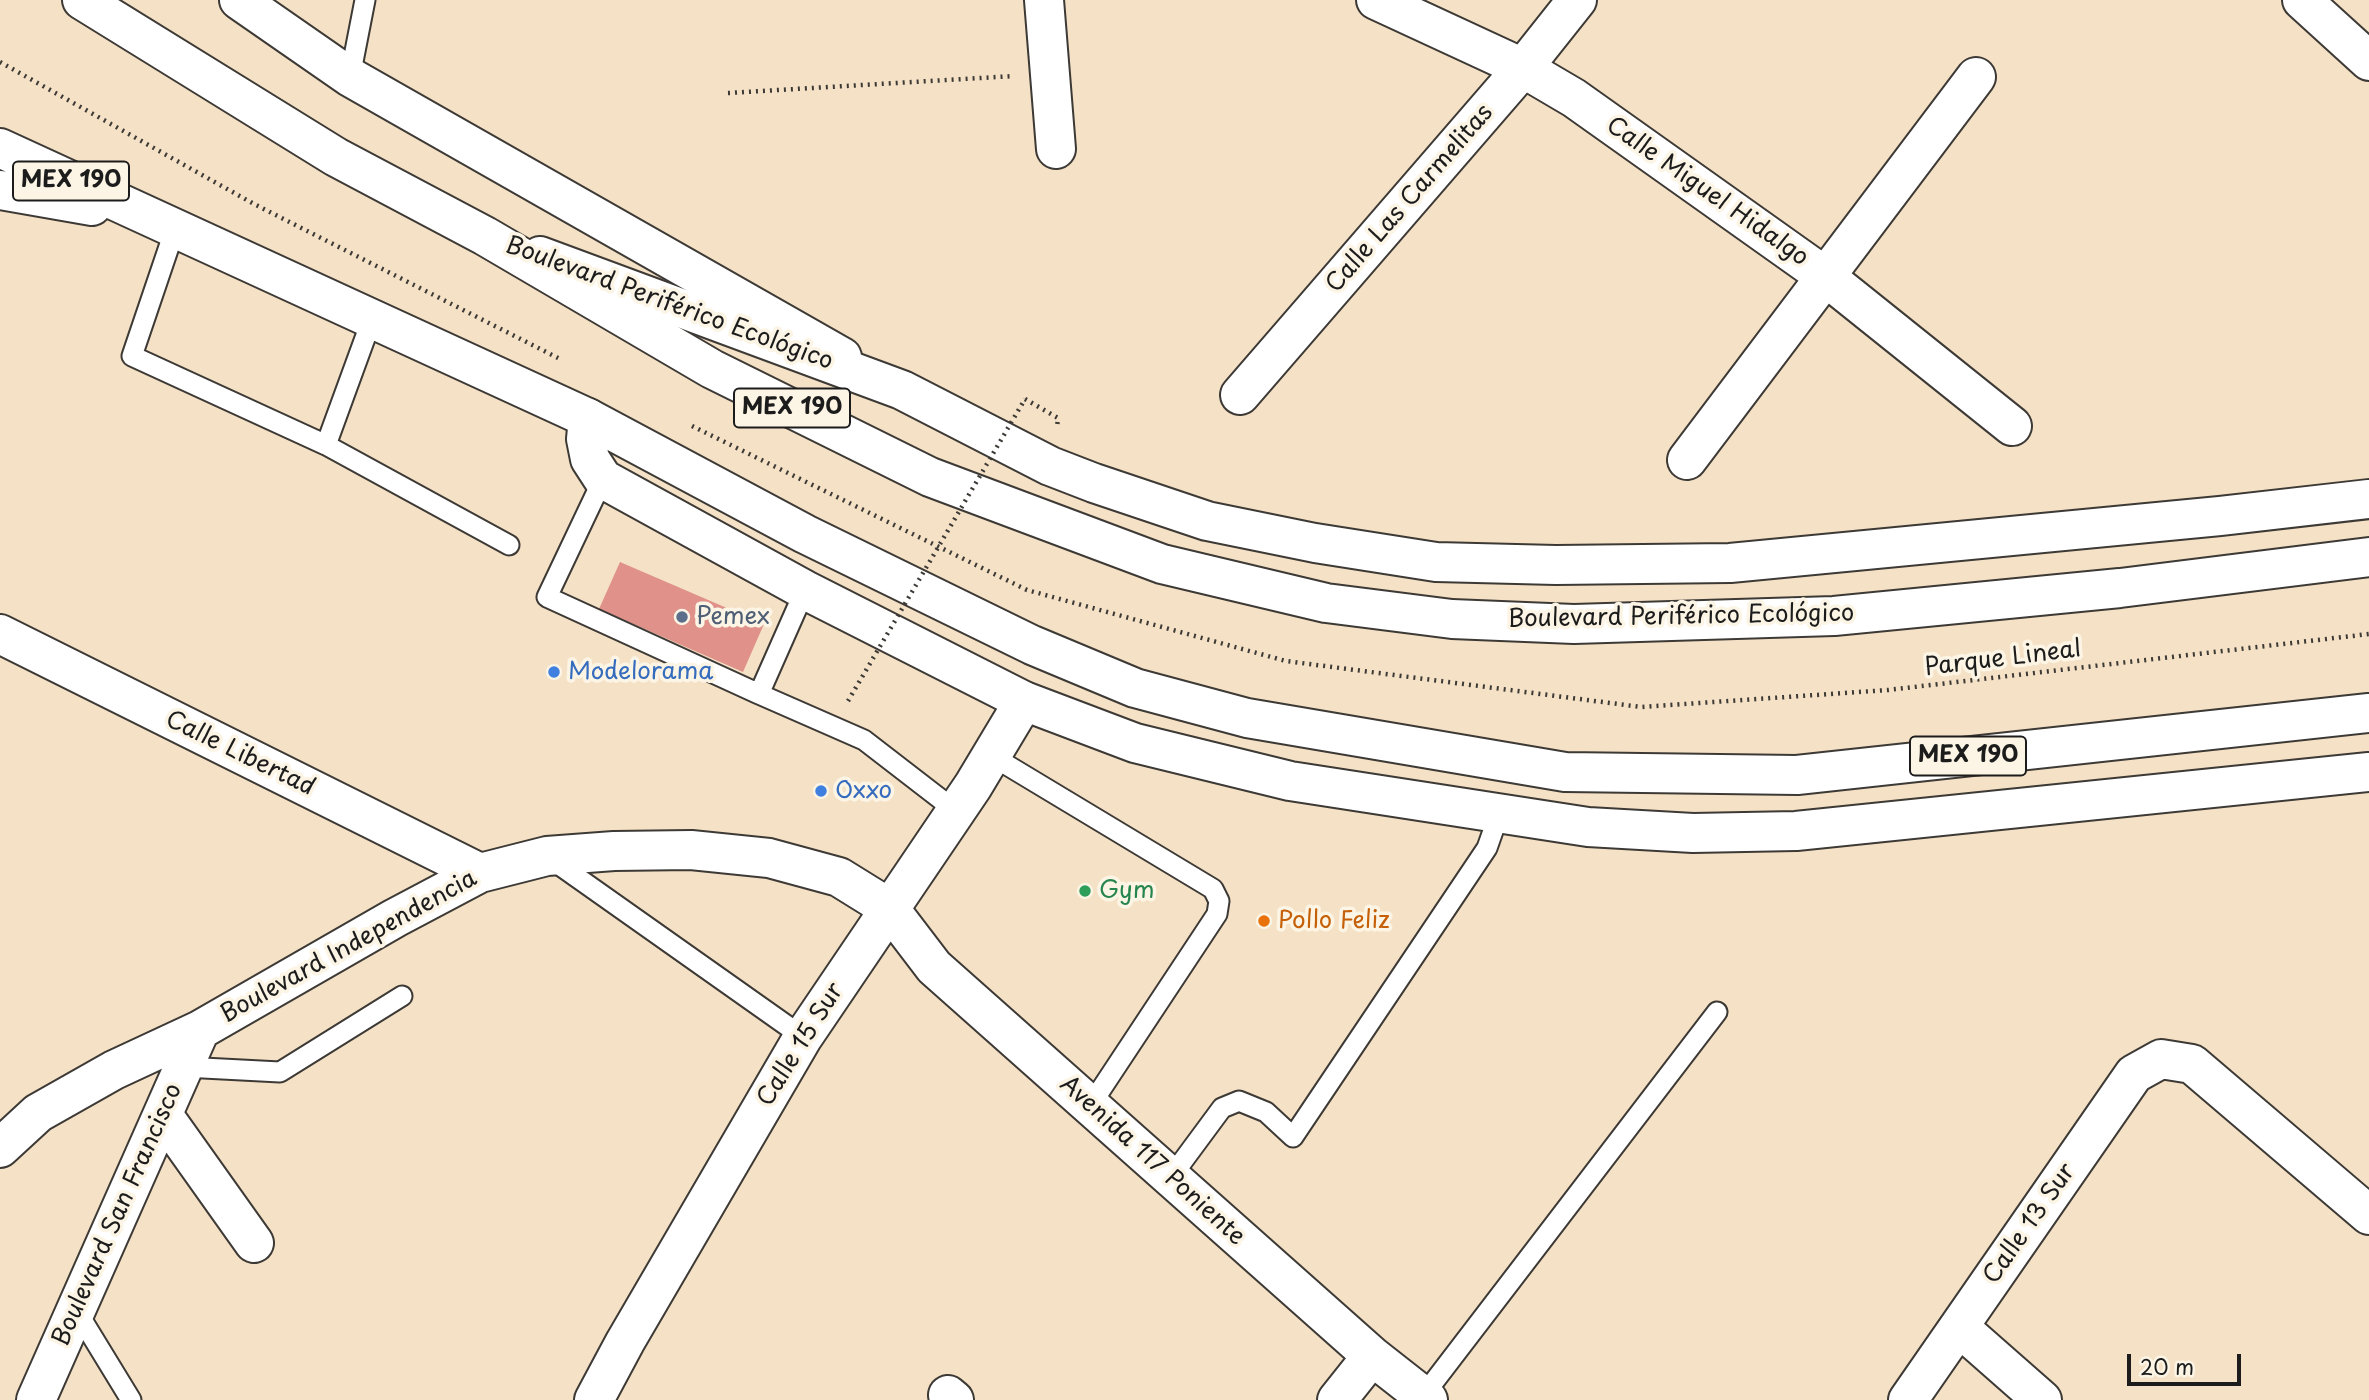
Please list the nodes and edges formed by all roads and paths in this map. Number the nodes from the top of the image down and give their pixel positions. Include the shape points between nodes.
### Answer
1 (82, 0) edge
2 (239, 0) edge
3 (365, 0) edge
4 (1044, 0) edge
5 (1376, 0) edge
6 (1577, 0) edge
7 (2302, 0) edge
8 (2369, 61) edge
9 (1523, 68) junction
10 (1050, 74) junction
11 (350, 77) junction
12 (1976, 77) dead end
13 (728, 93) dead end
14 (0, 148) edge
15 (1056, 149) dead end
16 (0, 190) edge
17 (159, 221) junction
18 (485, 236) junction
19 (1826, 277) junction
20 (372, 319) junction
21 (902, 390) junction
22 (1240, 396) dead end
23 (588, 418) junction
24 (1058, 418) dead end
25 (2012, 426) dead end
26 (326, 445) junction
27 (1687, 460) dead end
28 (603, 479) junction
29 (2369, 499) edge
30 (509, 545) dead end
31 (2369, 557) edge
32 (805, 590) junction
33 (0, 634) edge
34 (2369, 634) edge
35 (759, 694) junction
36 (848, 701) dead end
37 (1024, 701) junction
38 (1641, 707) dead end
39 (2369, 713) edge
40 (992, 756) junction
41 (2369, 772) edge
42 (956, 811) junction
43 (1499, 814) junction
44 (547, 856) junction
45 (480, 873) junction
46 (889, 908) junction
47 (402, 996) dead end
48 (1717, 1012) dead end
49 (200, 1030) junction
50 (803, 1037) junction
51 (184, 1067) junction
52 (1090, 1106) junction
53 (163, 1115) junction
54 (0, 1146) edge
55 (1171, 1177) junction
56 (2369, 1215) edge
57 (254, 1244) dead end
58 (76, 1310) junction
59 (1959, 1326) junction
60 (1372, 1356) junction
61 (1426, 1398) edge
62 (36, 1400) edge
63 (131, 1400) edge
64 (594, 1400) edge
65 (1337, 1400) edge
66 (1909, 1400) edge
67 (2042, 1400) edge

1 - 18 main road, Boulevard Periférico Ecológico / MEX 190 via 336,157
2 - 11 main road
3 - 11 lane
4 - 10 main road
5 - 9 main road, Calle Miguel Hidalgo
6 - 9 main road, Calle Las Carmelitas
7 - 8 main road
9 - 19 main road, Calle Miguel Hidalgo via 1574,98
9 - 22 main road, Calle Las Carmelitas
10 - 13 path
10 - 15 main road
11 - 21 main road
12 - 19 main road
14 - 17 main road, MEX 190
16 - 17 main road
17 - 20 main road, MEX 190
17 - 26 lane via 132,356
18 - 21 main road, Boulevard Periférico Ecológico
18 - 31 main road, Boulevard Periférico Ecológico / MEX 190 via 712,369 930,477 1162,564 1326,603 1452,619 1574,624 1834,616 2120,588
19 - 25 main road, Calle Miguel Hidalgo
19 - 27 main road
20 - 23 main road, MEX 190
20 - 26 lane
21 - 29 main road, Boulevard Periférico Ecológico via 1050,466 1207,521 1436,562 1730,563
23 - 28 main road via 590,459
23 - 39 main road, MEX 190 via 805,534 1032,645 1135,688 1247,718 1565,772 1797,775
24 - 36 path, bridge via 1025,398
26 - 30 lane
28 - 32 main road
28 - 35 lane via 547,597
32 - 35 lane
32 - 37 main road
33 - 45 main road, Calle Libertad
34 - 38 path, Parque Lineal via 1888,691
35 - 42 lane via 864,740
37 - 40 main road, Calle 15 Sur
37 - 43 main road via 1135,743 1290,781
40 - 42 main road, Calle 15 Sur
40 - 52 lane via 1213,889 1219,901 1217,914
41 - 43 main road via 1796,831 1693,833 1588,827
42 - 46 main road, Calle 15 Sur
43 - 55 lane via 1487,848 1293,1137 1266,1112 1239,1101 1222,1108
44 - 45 main road, Boulevard Independencia
44 - 46 main road, Boulevard Independencia via 691,850 769,858 839,877
44 - 50 lane
45 - 49 main road, Boulevard Independencia
46 - 50 main road, Calle 15 Sur
46 - 52 main road, Avenida 117 Poniente via 934,967
47 - 51 lane via 280,1072
48 - 61 lane
49 - 51 main road, Boulevard San Francisco
49 - 54 main road, Boulevard Independencia via 114,1070 38,1113
50 - 64 main road, Calle 15 Sur
51 - 53 main road, Boulevard San Francisco
52 - 55 main road, Avenida 117 Poniente
53 - 57 main road
53 - 58 main road, Boulevard San Francisco
55 - 60 main road, Avenida 117 Poniente
56 - 59 main road, Calle 13 Sur via 2192,1064 2161,1059 2134,1074
58 - 62 main road, Boulevard San Francisco
58 - 63 lane
59 - 66 main road, Calle 13 Sur
59 - 67 main road
60 - 61 main road, Avenida 117 Poniente
60 - 65 main road

